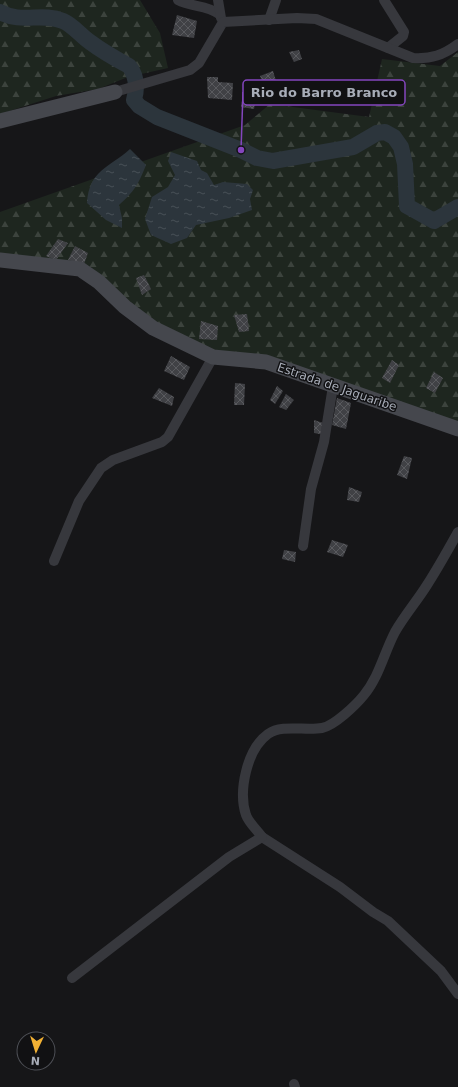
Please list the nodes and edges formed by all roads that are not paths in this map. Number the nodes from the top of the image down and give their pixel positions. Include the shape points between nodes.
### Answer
1 (178, 0) edge
2 (218, 0) edge
3 (276, 0) edge
4 (384, 0) edge
5 (221, 18) junction
6 (269, 20) junction
7 (458, 44) edge
8 (388, 48) junction
9 (115, 92) joint
10 (0, 121) edge
11 (0, 260) edge
12 (213, 357) junction
13 (333, 386) junction
14 (458, 429) edge
15 (458, 532) edge
16 (303, 546) dead end
17 (54, 561) dead end
18 (262, 837) junction
19 (72, 978) dead end
20 (458, 994) edge

1 - 5 street via 208,8
2 - 5 street
3 - 6 street
4 - 8 street via 404,32 403,36
5 - 6 street
5 - 9 street via 199,63 190,70
6 - 8 street via 316,19
7 - 8 street via 444,54 428,58 413,58
9 - 10 street
11 - 12 street, Estrada de Jaguaribe via 80,269 100,282 153,328
12 - 13 street, Estrada de Jaguaribe via 266,362
12 - 17 street via 168,437 162,442 113,460 101,468 79,501
13 - 14 street, Estrada de Jaguaribe
13 - 16 street via 324,442 311,489
15 - 18 street via 428,584 395,632 372,684 364,695 333,723 323,728 276,731 268,734 259,744 247,767 242,790 247,816
18 - 19 street via 229,857
18 - 20 street via 388,921 441,971

